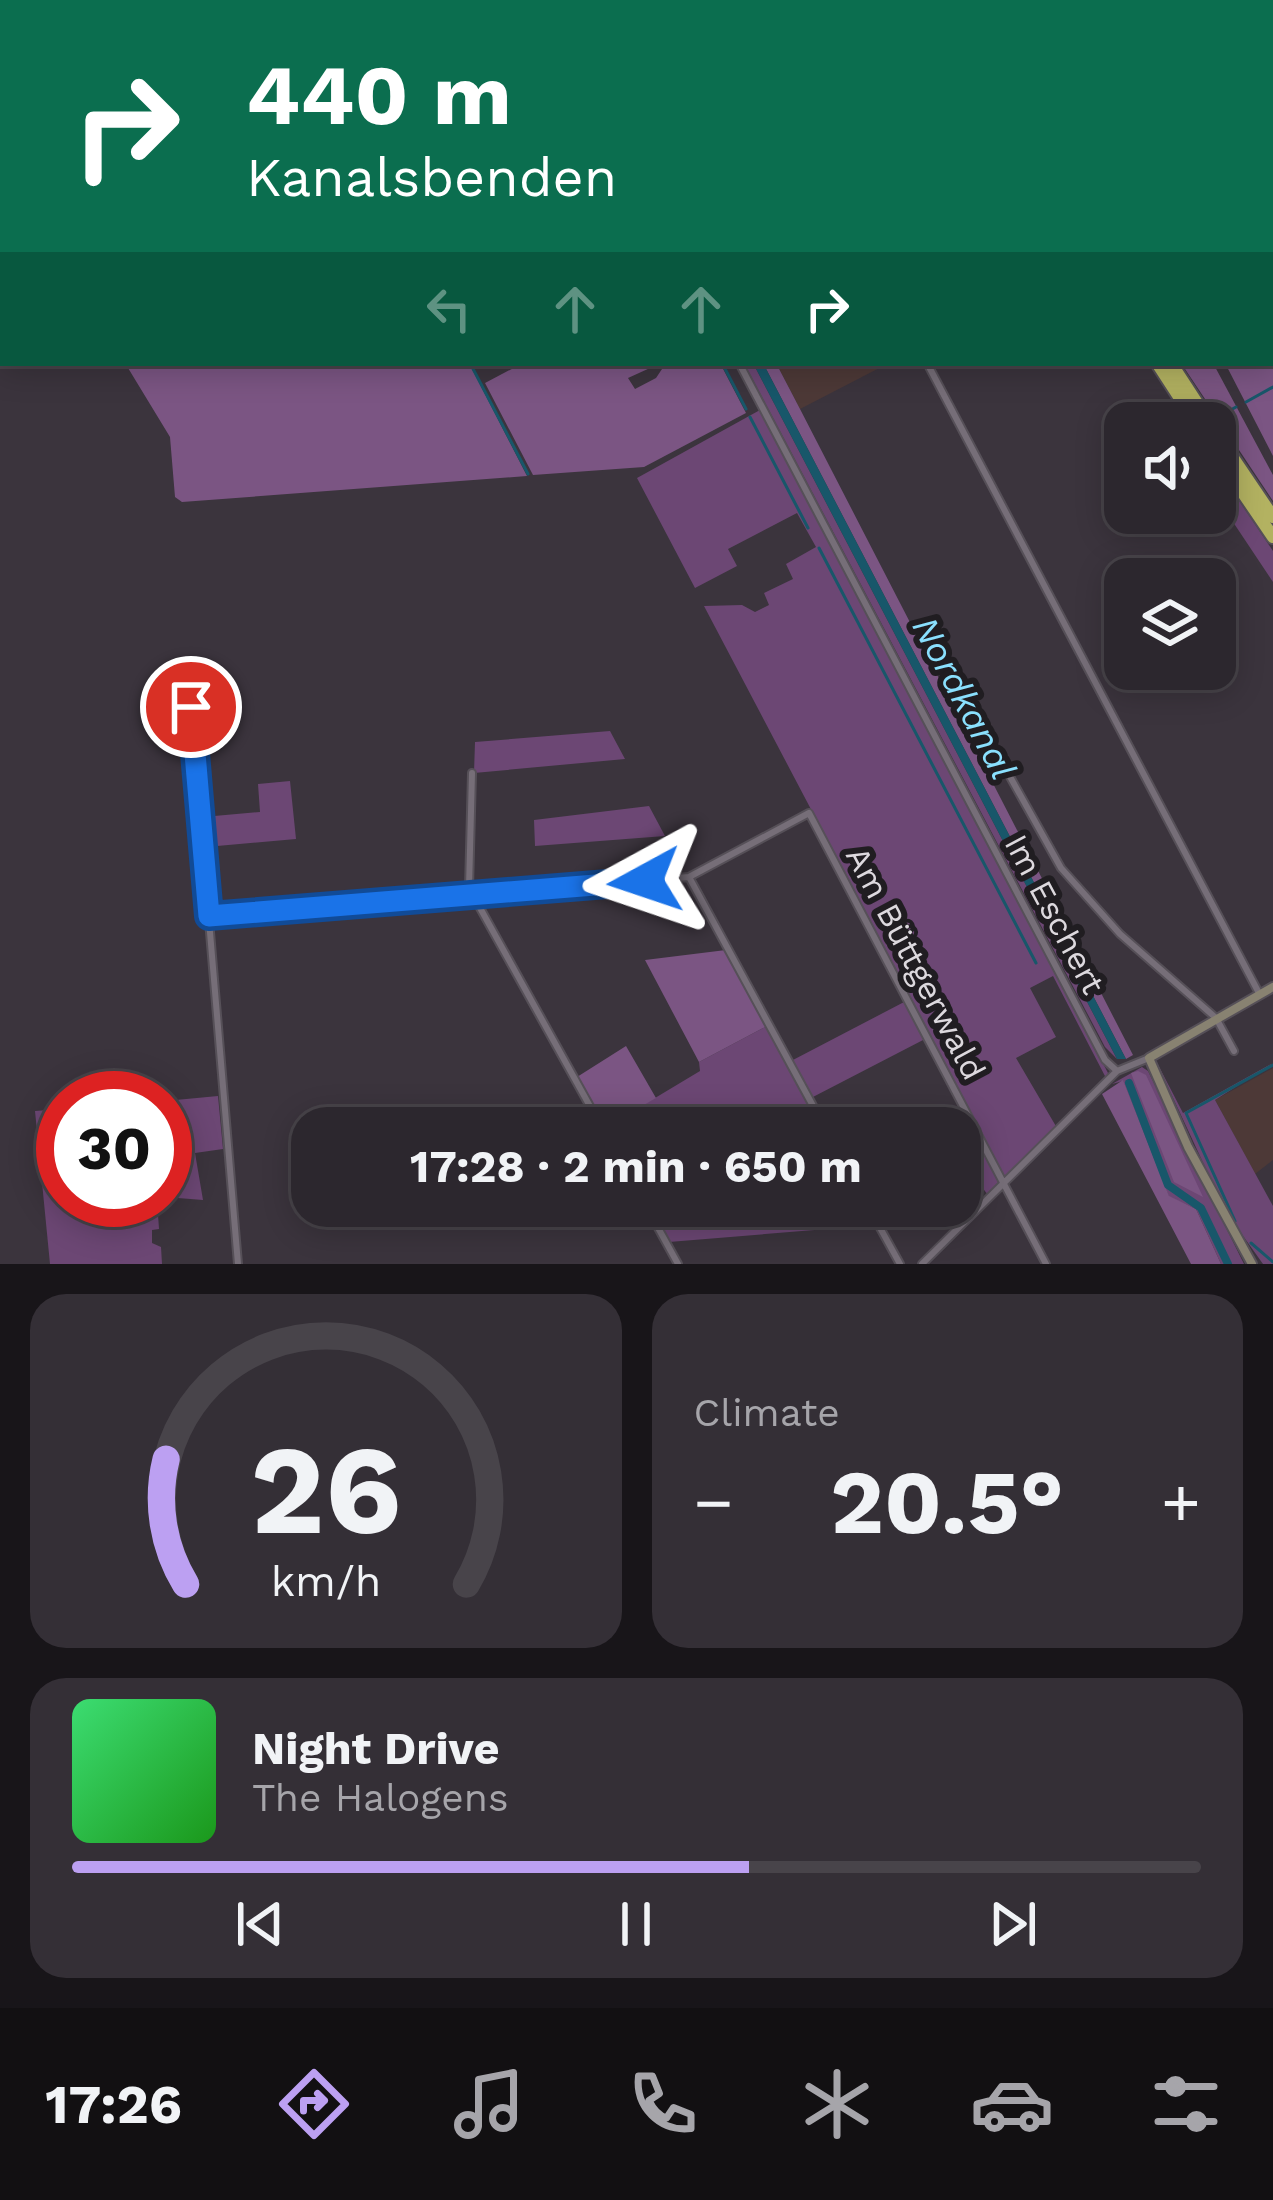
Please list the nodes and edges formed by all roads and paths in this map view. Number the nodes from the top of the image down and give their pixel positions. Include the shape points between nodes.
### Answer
1 (742, 366) edge
2 (929, 366) edge
3 (1159, 366) edge
4 (1173, 366) edge
5 (1182, 402) edge
6 (1196, 402) edge
7 (1236, 462) edge
8 (1236, 483) edge
9 (1273, 517) edge
10 (1273, 537) edge
11 (946, 662) dead end
12 (191, 707) dead end
13 (472, 773) dead end
14 (688, 878) junction
15 (473, 896) junction
16 (209, 916) junction
17 (1273, 988) edge
18 (1260, 995) junction
19 (1216, 1018) junction
20 (1234, 1051) dead end
21 (1149, 1058) junction
22 (1117, 1071) junction
23 (590, 1107) edge
24 (813, 1107) edge
25 (1004, 1184) junction
26 (658, 1227) edge
27 (880, 1227) edge
28 (238, 1264) edge
29 (678, 1264) edge
30 (900, 1264) edge
31 (922, 1264) edge
32 (1046, 1264) edge
33 (1252, 1264) edge

1 - 22 street, Im Eschert
2 - 18 street
3 - 5 highway
4 - 6 highway
7 - 9 highway
8 - 10 highway
11 - 19 street via 1061,868 1120,934
12 - 16 street
13 - 15 street
14 - 15 street
14 - 24 street
14 - 25 street, Am Büttgerwald via 809,813
15 - 16 street
15 - 23 street
16 - 28 street
17 - 18 street
18 - 19 street
19 - 20 street
19 - 21 street
21 - 22 street
21 - 33 street
22 - 25 street
25 - 31 street
25 - 32 street, Am Büttgerwald
26 - 29 street
27 - 30 street

